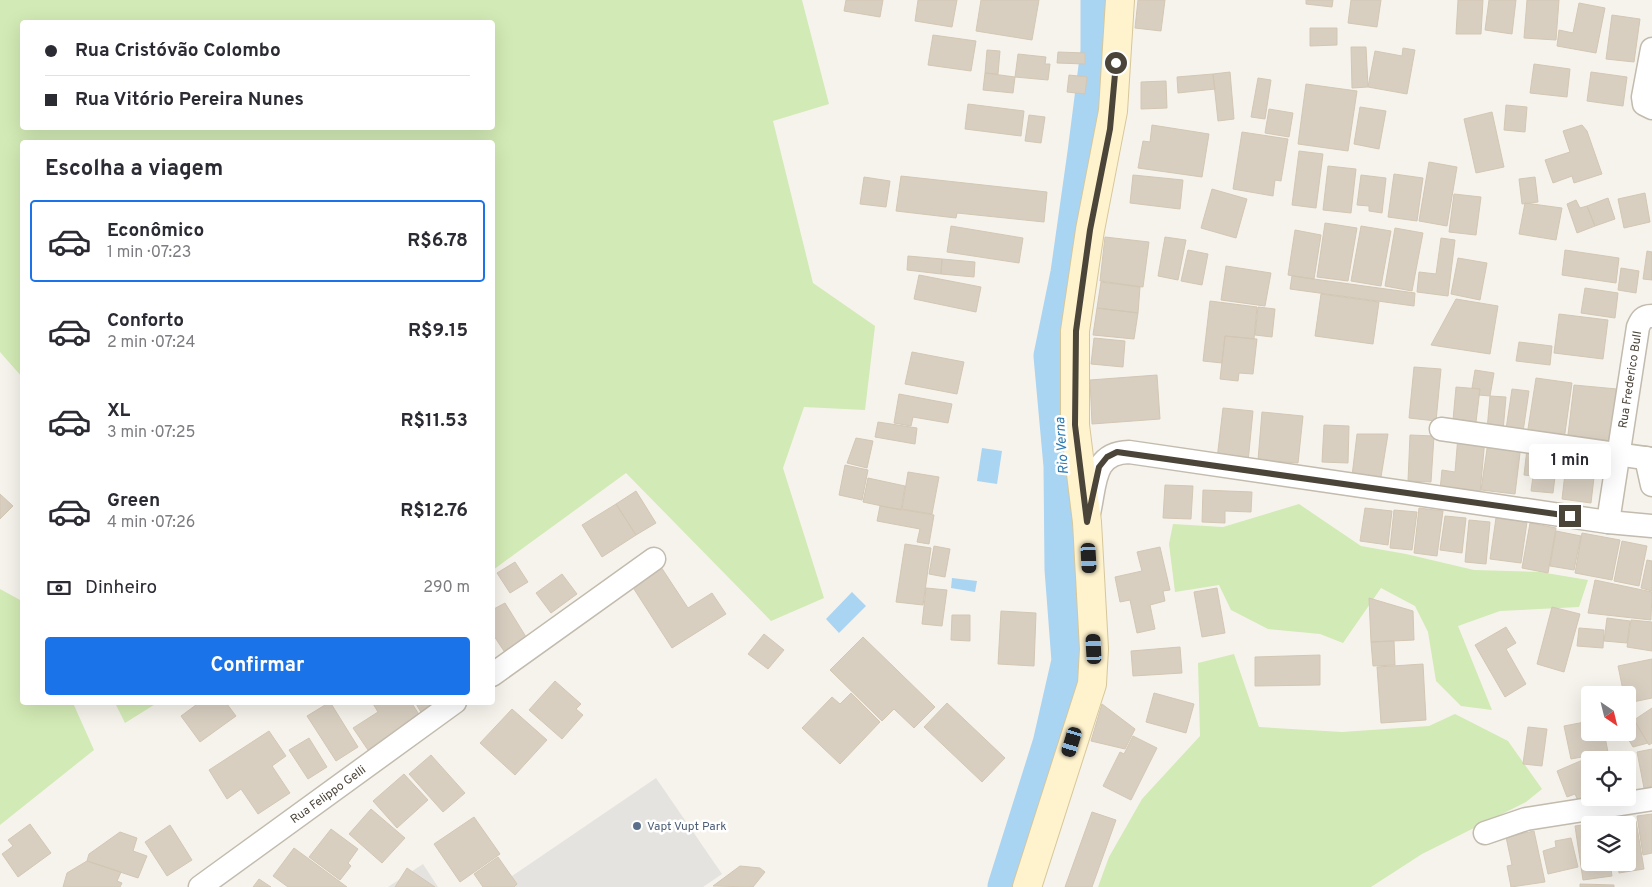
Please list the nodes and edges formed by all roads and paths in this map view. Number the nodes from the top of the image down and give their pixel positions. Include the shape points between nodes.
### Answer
1 (1120, 0) edge
2 (1652, 49) edge
3 (1652, 108) edge
4 (1652, 316) edge
5 (1441, 429) dead end
6 (1619, 453) junction
7 (1649, 458) edge
8 (1652, 485) edge
9 (1087, 522) junction
10 (1608, 522) junction
11 (1652, 526) edge
12 (654, 558) dead end
13 (495, 673) edge
14 (451, 705) edge
15 (1652, 799) edge
16 (1485, 833) dead end
17 (200, 887) edge
18 (1028, 887) edge

1 - 9 main road via 1113,111 1089,238 1076,331 1075,425
2 - 3 street via 1643,97 1644,104
4 - 6 street, Rua Frederico Bull via 1641,320 1638,327
5 - 6 street
6 - 7 street
6 - 10 street, Rua Frederico Bull
7 - 8 street
9 - 10 street via 1099,467 1107,457 1117,452
9 - 18 main road via 1094,649 1092,684
10 - 11 street
12 - 13 street
14 - 17 street, Rua Felippo Gelli
15 - 16 street via 1526,819

